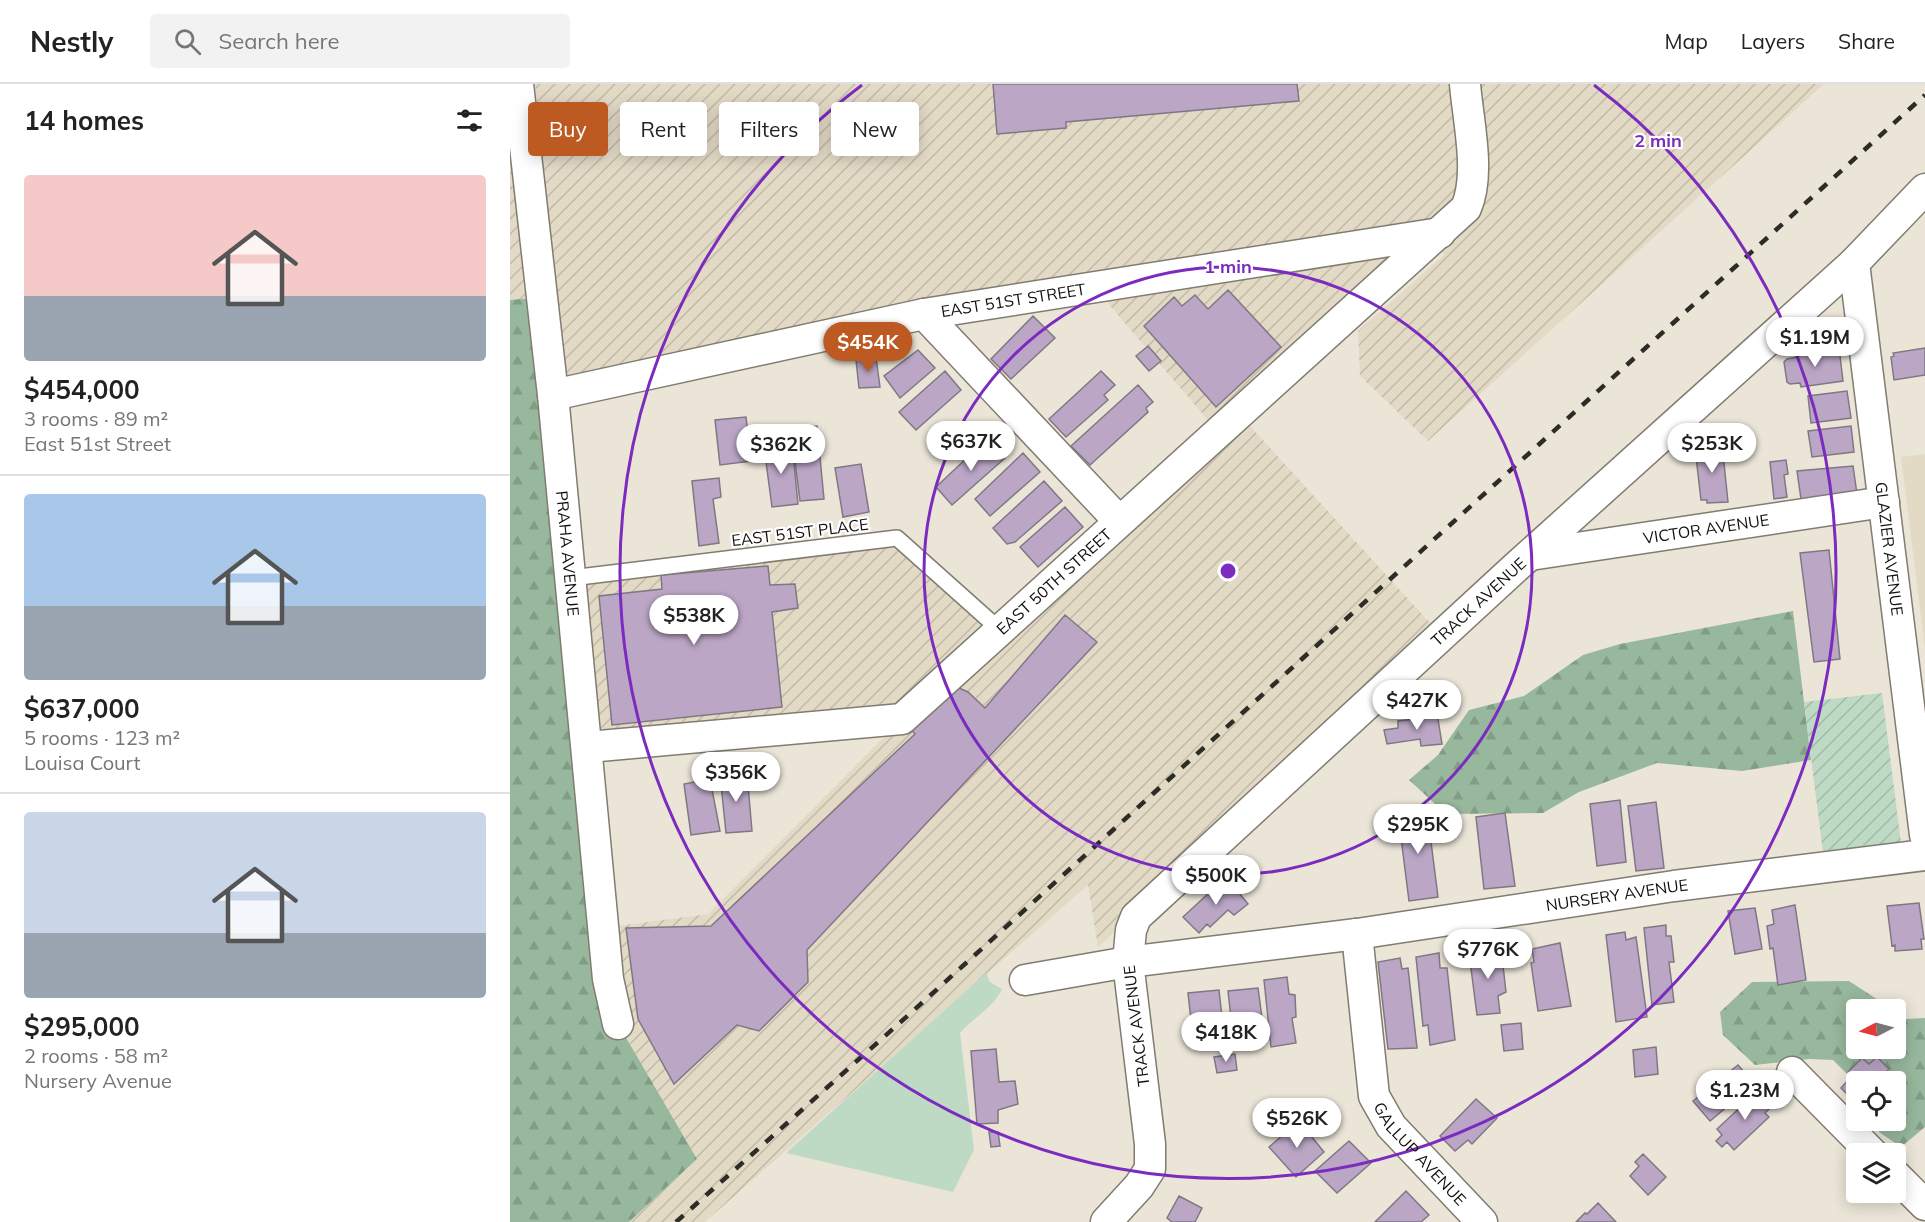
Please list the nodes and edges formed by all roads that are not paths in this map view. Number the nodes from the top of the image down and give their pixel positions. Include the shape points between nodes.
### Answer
1 (518, 84) edge
2 (1465, 84) edge
3 (1925, 189) edge
4 (1440, 233) junction
5 (1854, 263) junction
6 (924, 314) junction
7 (553, 395) junction
8 (1884, 502) junction
9 (1119, 521) junction
10 (1530, 555) junction
11 (571, 578) junction
12 (1000, 630) junction
13 (588, 747) junction
14 (1925, 835) edge
15 (1925, 855) edge
16 (1357, 934) junction
17 (1128, 962) junction
18 (1025, 980) dead end
19 (618, 1024) dead end
20 (1792, 1072) dead end
21 (1862, 1143) edge
22 (1906, 1186) edge
23 (1925, 1205) edge
24 (1106, 1222) edge
25 (1482, 1222) edge

1 - 7 street, PRAHA AVENUE
2 - 4 street, EAST 50TH STREET via 1472,194 1466,208
3 - 5 street, TRACK AVENUE
4 - 6 street, EAST 51ST STREET
4 - 9 street, EAST 50TH STREET
5 - 8 street, GLAZIER AVENUE
5 - 10 street, TRACK AVENUE
6 - 7 street, EAST 51ST STREET
6 - 9 street
7 - 11 street, PRAHA AVENUE
8 - 10 street, VICTOR AVENUE
8 - 14 street, GLAZIER AVENUE
9 - 12 street, EAST 50TH STREET
10 - 17 street, TRACK AVENUE via 1136,917
11 - 12 lane, EAST 51ST PLACE via 897,538
11 - 13 street, PRAHA AVENUE
12 - 13 street, EAST 50TH STREET via 902,719
13 - 19 street, PRAHA AVENUE via 608,979
15 - 16 street, NURSERY AVENUE via 1674,886
16 - 17 street, NURSERY AVENUE
16 - 25 street, GALLUP AVENUE via 1374,1096 1391,1126
17 - 18 street, NURSERY AVENUE
17 - 24 street, TRACK AVENUE via 1150,1169
20 - 21 street
22 - 23 street

